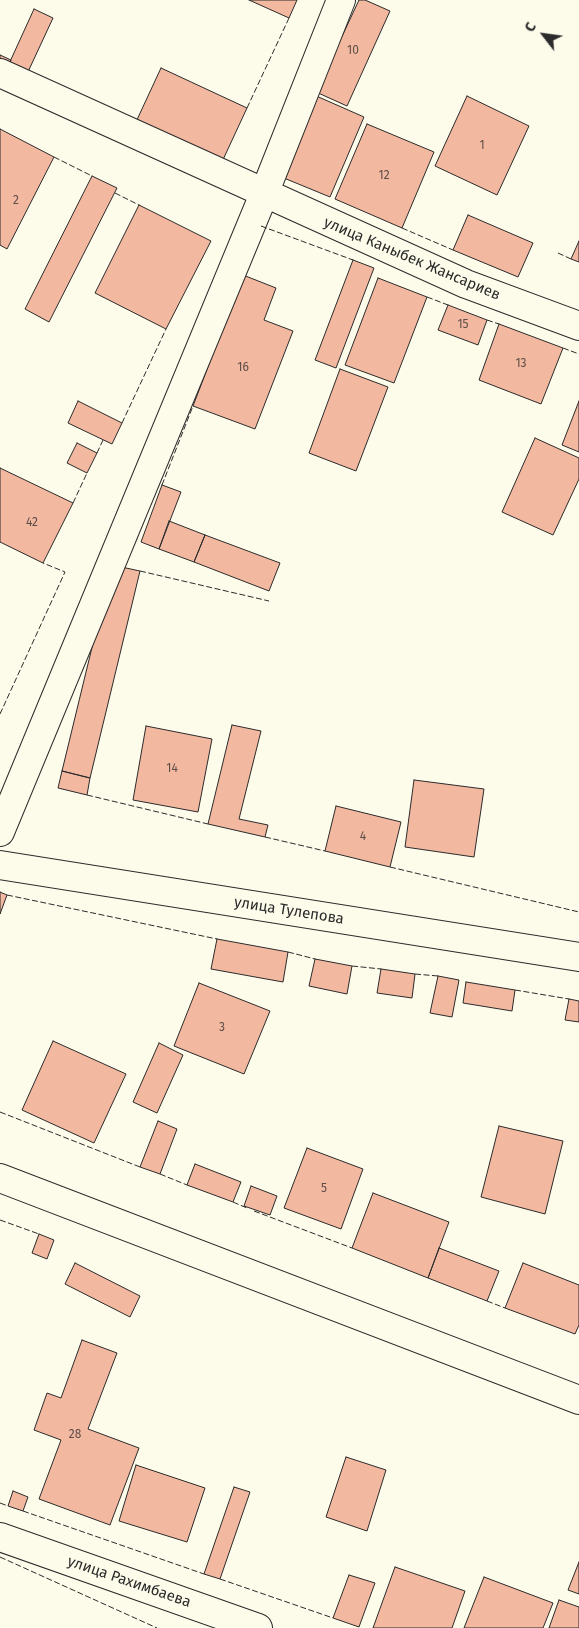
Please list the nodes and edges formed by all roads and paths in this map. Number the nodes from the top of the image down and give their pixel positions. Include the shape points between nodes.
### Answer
1 (341, 0) edge
2 (0, 73) edge
3 (256, 190) junction
4 (579, 326) edge
5 (0, 832) edge
6 (0, 865) edge
7 (579, 957) edge
8 (0, 1178) edge
9 (579, 1400) edge
10 (0, 1537) edge
11 (258, 1628) edge

1 - 3 street
2 - 3 street, улица Каныбек Жансариев
3 - 4 street, улица Каныбек Жансариев via 466,284
3 - 5 street
6 - 7 street, улица Тулепова
8 - 9 street
10 - 11 street, улица Рахимбаева

